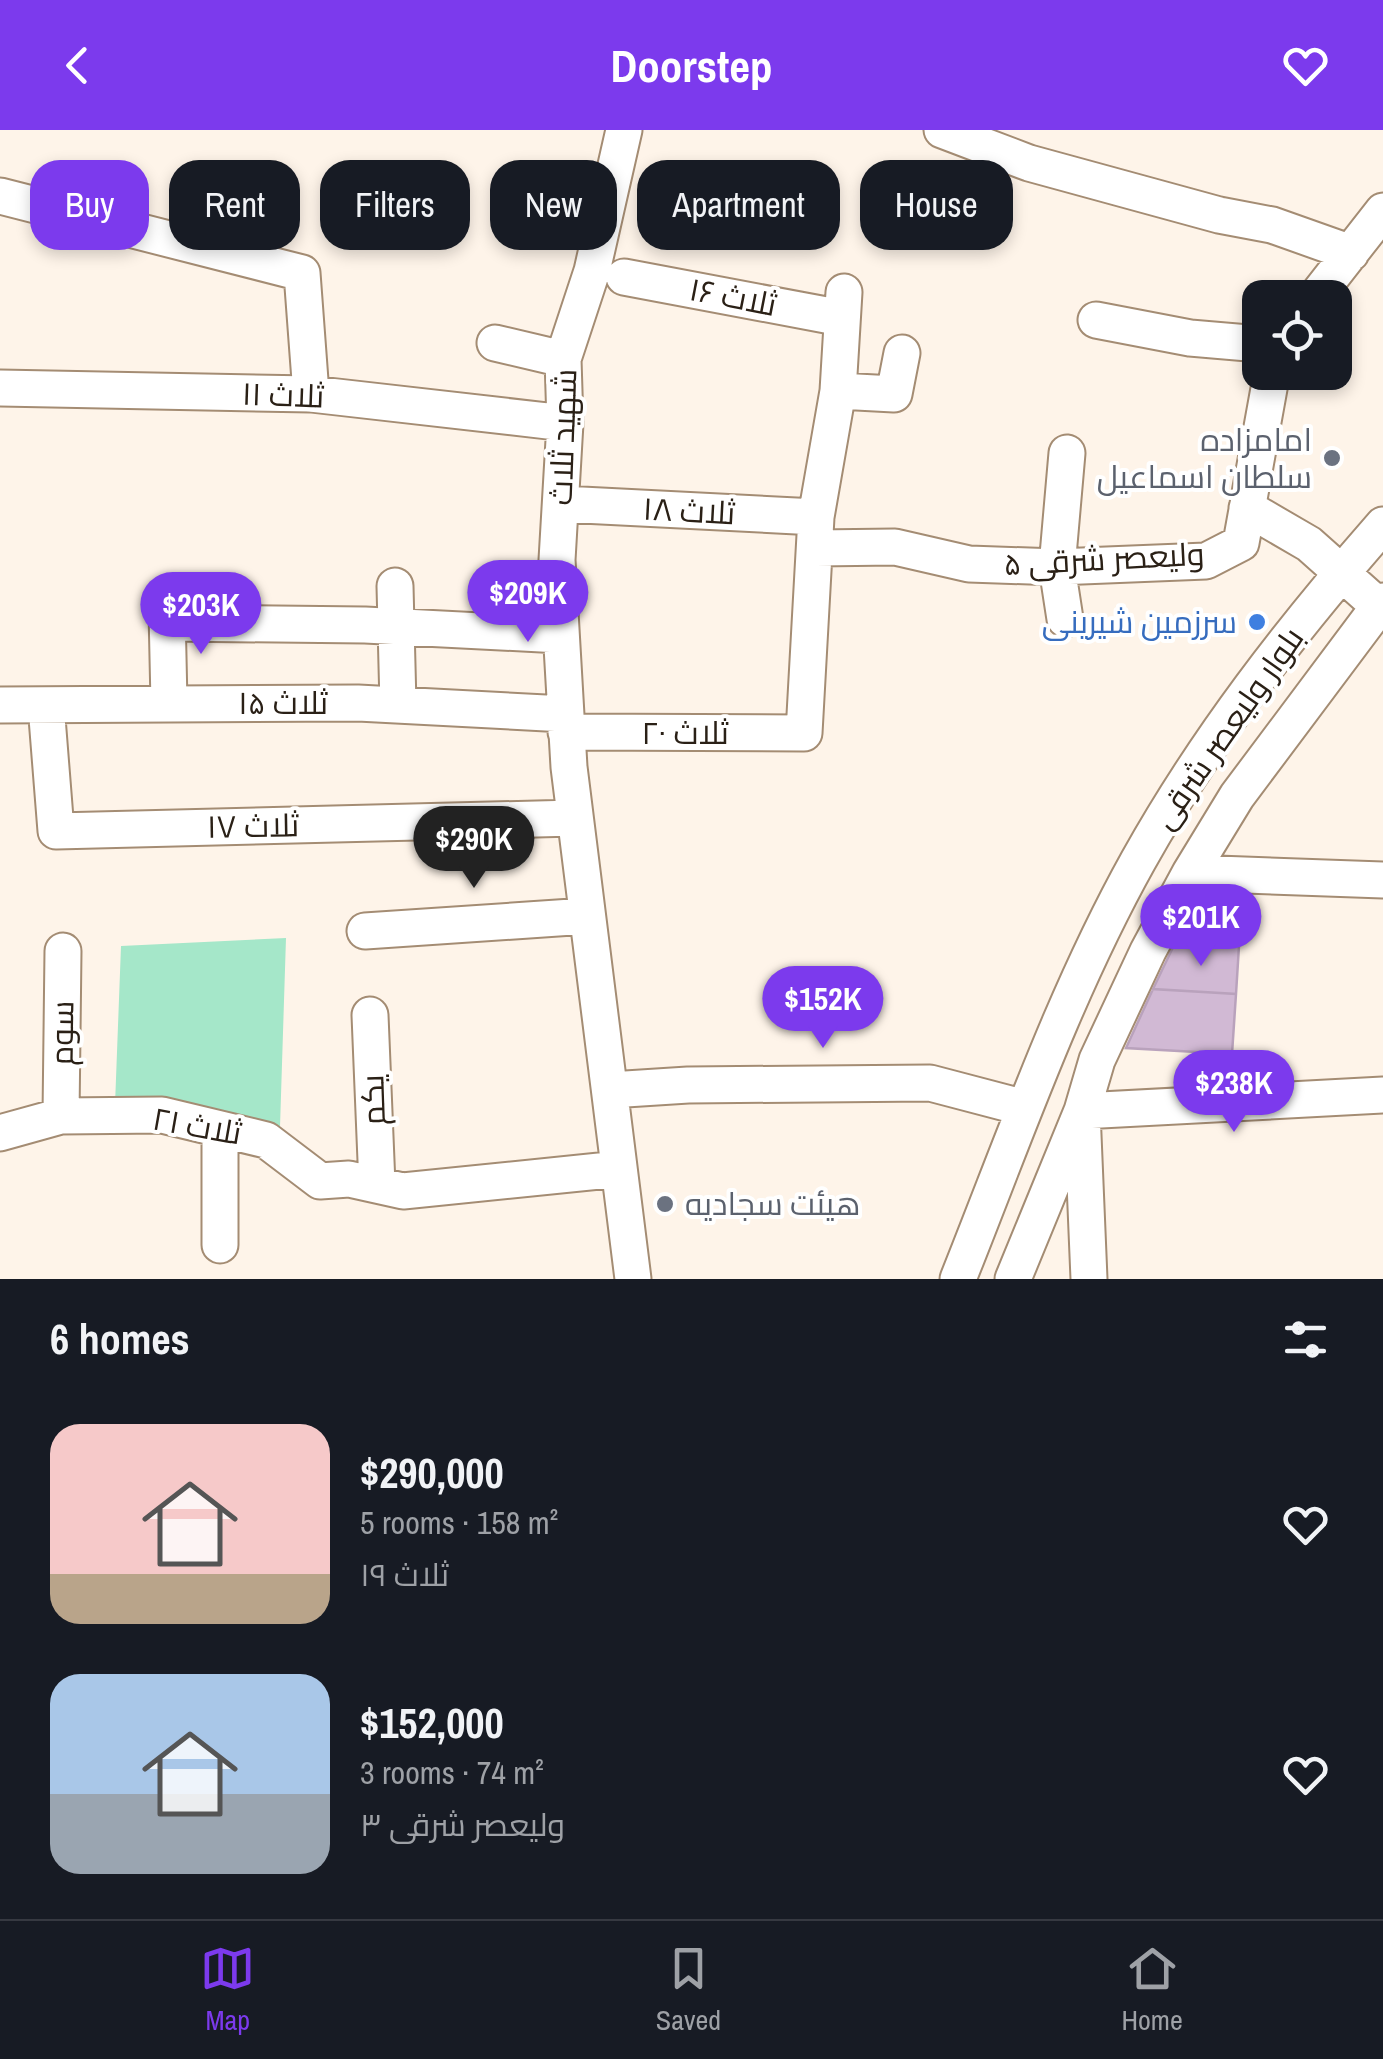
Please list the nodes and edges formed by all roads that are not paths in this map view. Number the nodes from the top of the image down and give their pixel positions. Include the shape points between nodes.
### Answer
1 (624, 130) edge
2 (942, 130) edge
3 (0, 196) edge
4 (1383, 210) edge
5 (1352, 252) junction
6 (624, 277) dead end
7 (1329, 280) edge
8 (1096, 320) dead end
9 (1242, 342) edge
10 (495, 343) dead end
11 (902, 353) dead end
12 (563, 359) junction
13 (0, 388) edge
14 (1269, 390) edge
15 (838, 391) junction
16 (312, 394) junction
17 (565, 423) junction
18 (1067, 453) dead end
19 (562, 504) junction
20 (1247, 508) junction
21 (1383, 525) edge
22 (816, 533) junction
23 (1057, 566) junction
24 (1340, 574) junction
25 (396, 586) dead end
26 (1381, 606) edge
27 (1065, 619) dead end
28 (396, 627) junction
29 (560, 636) junction
30 (169, 703) junction
31 (46, 705) junction
32 (398, 705) junction
33 (0, 706) edge
34 (566, 723) junction
35 (575, 818) junction
36 (1190, 873) junction
37 (1383, 880) edge
38 (587, 916) junction
39 (365, 931) dead end
40 (63, 951) dead end
41 (370, 1015) dead end
42 (610, 1090) junction
43 (1383, 1095) edge
44 (1026, 1108) junction
45 (1082, 1111) junction
46 (60, 1116) junction
47 (220, 1128) junction
48 (0, 1133) edge
49 (619, 1169) junction
50 (376, 1186) junction
51 (220, 1245) dead end
52 (632, 1279) edge
53 (958, 1279) edge
54 (1013, 1279) edge
55 (1089, 1279) edge

1 - 12 street, شهید ثلاث via 592,272
2 - 5 street via 1028,163
3 - 16 street via 302,273
4 - 5 street
5 - 7 street
6 - 15 street, ثلاث ۱۶ via 843,305
8 - 9 street
10 - 12 street
11 - 15 street via 894,394
12 - 17 street, شهید ثلاث
13 - 16 street, ثلاث ۱۱
14 - 20 street
15 - 22 street
16 - 17 street, ثلاث ۱۱
17 - 19 street, شهید ثلاث
18 - 23 street
19 - 22 street, ثلاث ۱۸
19 - 29 street, شهید ثلاث
20 - 23 street, ولیعصر شرقی ۵ via 1241,543 1206,561
20 - 24 street via 1309,544
21 - 24 street, بلوار ولیعصر شرقی
22 - 23 street, ولیعصر شرقی ۵ via 968,564
22 - 34 street, ثلاث ۲۰ via 804,734
23 - 27 street
24 - 26 street
24 - 44 street, بلوار ولیعصر شرقی via 1246,692 1155,832 1091,955
25 - 28 street
26 - 36 street, بلوار ولیعصر شرقی via 1237,796
28 - 29 street
28 - 30 street via 168,617
28 - 32 street
29 - 34 street, شهید ثلاث
30 - 31 street, ثلاث ۱۵
30 - 32 street, ثلاث ۱۵
31 - 33 street, ثلاث ۱۵
31 - 35 street, ثلاث ۱۷ via 56,830
32 - 34 street, ثلاث ۱۵
34 - 35 street, شهید ثلاث
35 - 38 street, شهید ثلاث
36 - 37 street
36 - 45 street, بلوار ولیعصر شرقی via 1097,1060
38 - 39 street
38 - 42 street, شهید ثلاث
40 - 46 street, سوم
41 - 50 street, یکم
42 - 44 street via 930,1083
42 - 49 street, شهید ثلاث
43 - 45 street
44 - 53 street, بلوار ولیعصر شرقی
45 - 54 street, بلوار ولیعصر شرقی
45 - 55 street
46 - 47 street, ثلاث ۲۱ via 162,1116
46 - 48 street, ثلاث ۲۱
47 - 50 street, ثلاث ۲۱ via 266,1140 320,1180
47 - 51 street
49 - 50 street, ثلاث ۲۱ via 403,1191
49 - 52 street, شهید ثلاث

